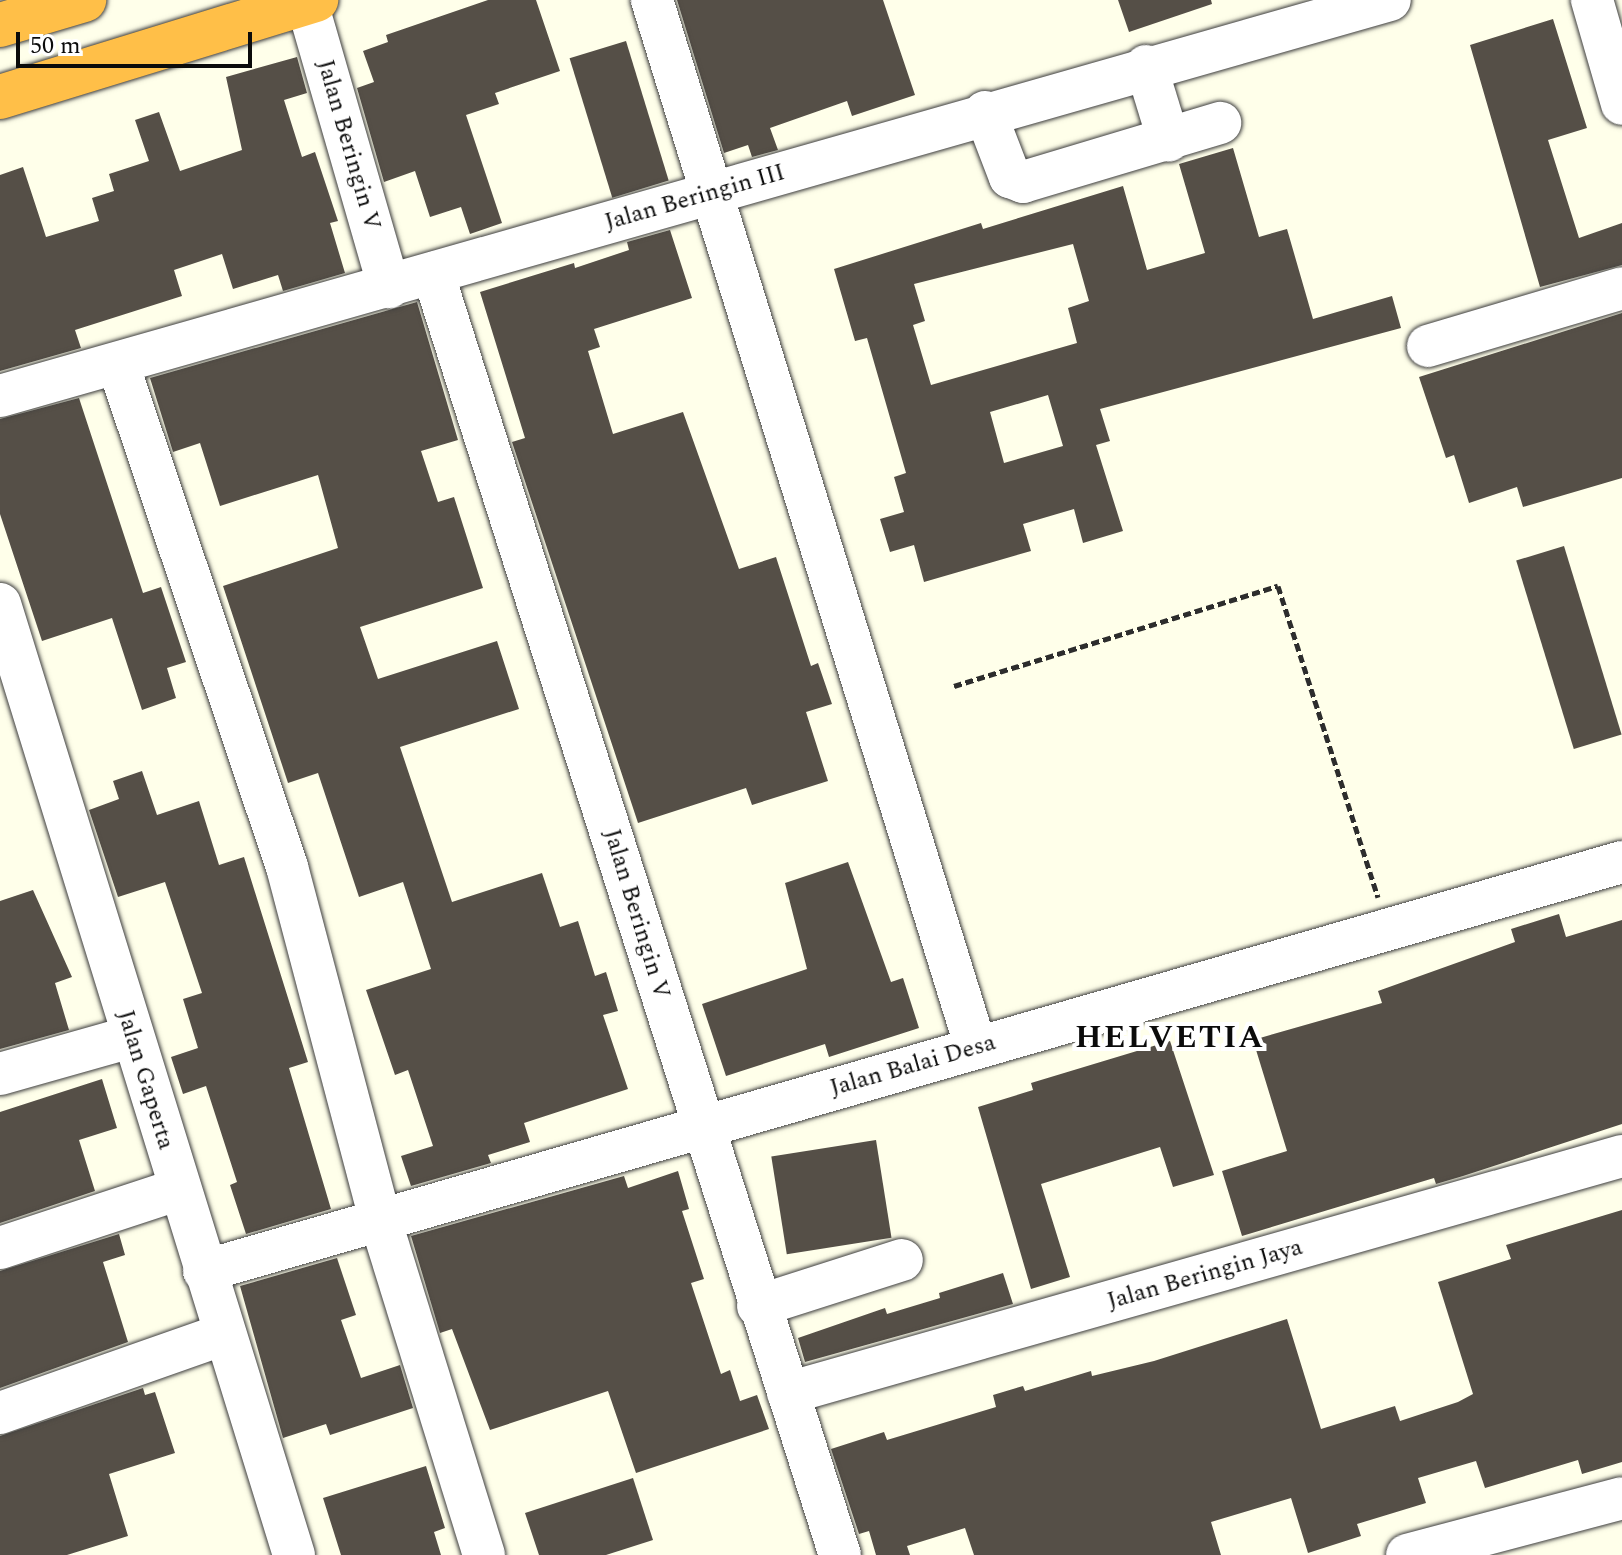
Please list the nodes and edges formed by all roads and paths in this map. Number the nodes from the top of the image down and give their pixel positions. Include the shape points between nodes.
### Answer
1 (84, 0) edge
2 (652, 0) edge
3 (1390, 0) edge
4 (1592, 0) edge
5 (312, 1) edge
6 (0, 25) edge
7 (1146, 66) junction
8 (0, 97) edge
9 (1622, 104) edge
10 (985, 112) junction
11 (1220, 123) dead end
12 (1169, 141) junction
13 (713, 194) junction
14 (433, 273) junction
15 (389, 287) junction
16 (1622, 288) edge
17 (1428, 346) dead end
18 (118, 364) junction
19 (0, 396) edge
20 (0, 604) edge
21 (954, 686) dead end
22 (1622, 862) edge
23 (1388, 929) junction
24 (131, 1037) junction
25 (976, 1048) junction
26 (0, 1074) edge
27 (700, 1127) junction
28 (1622, 1156) edge
29 (179, 1189) junction
30 (380, 1219) junction
31 (0, 1248) edge
32 (902, 1260) dead end
33 (204, 1271) junction
34 (758, 1306) junction
35 (224, 1334) junction
36 (788, 1393) junction
37 (0, 1413) edge
38 (1622, 1498) edge
39 (294, 1555) edge
40 (484, 1555) edge
41 (840, 1555) edge
42 (1407, 1555) edge

1 - 6 highway
2 - 13 street
3 - 7 street, Jalan Beringin III
4 - 9 street
5 - 8 highway
5 - 15 street, Jalan Beringin V
7 - 10 street, Jalan Beringin III
7 - 12 street
10 - 12 street via 1010,177 1023,182
10 - 13 street, Jalan Beringin III
11 - 12 street
13 - 14 street, Jalan Beringin III
13 - 25 street
14 - 15 street, Jalan Beringin III
14 - 27 street, Jalan Beringin V
15 - 18 street, Jalan Beringin III
16 - 17 street
18 - 19 street, Jalan Beringin III
18 - 30 street via 287,867
20 - 24 street, Jalan Gaperta
21 - 23 path via 1278,586
22 - 23 street, Jalan Balai Desa
23 - 25 street, Jalan Balai Desa
24 - 26 street
24 - 29 street, Jalan Gaperta
25 - 27 street, Jalan Balai Desa
27 - 30 street, Jalan Balai Desa
27 - 34 street, Jalan Beringin V
28 - 36 street, Jalan Beringin Jaya
29 - 31 street
29 - 33 street, Jalan Gaperta
30 - 33 street, Jalan Balai Desa
30 - 40 street
32 - 34 street
33 - 35 street, Jalan Gaperta
34 - 36 street, Jalan Beringin V
35 - 37 street
35 - 39 street, Jalan Gaperta
36 - 41 street, Jalan Beringin V
38 - 42 street

